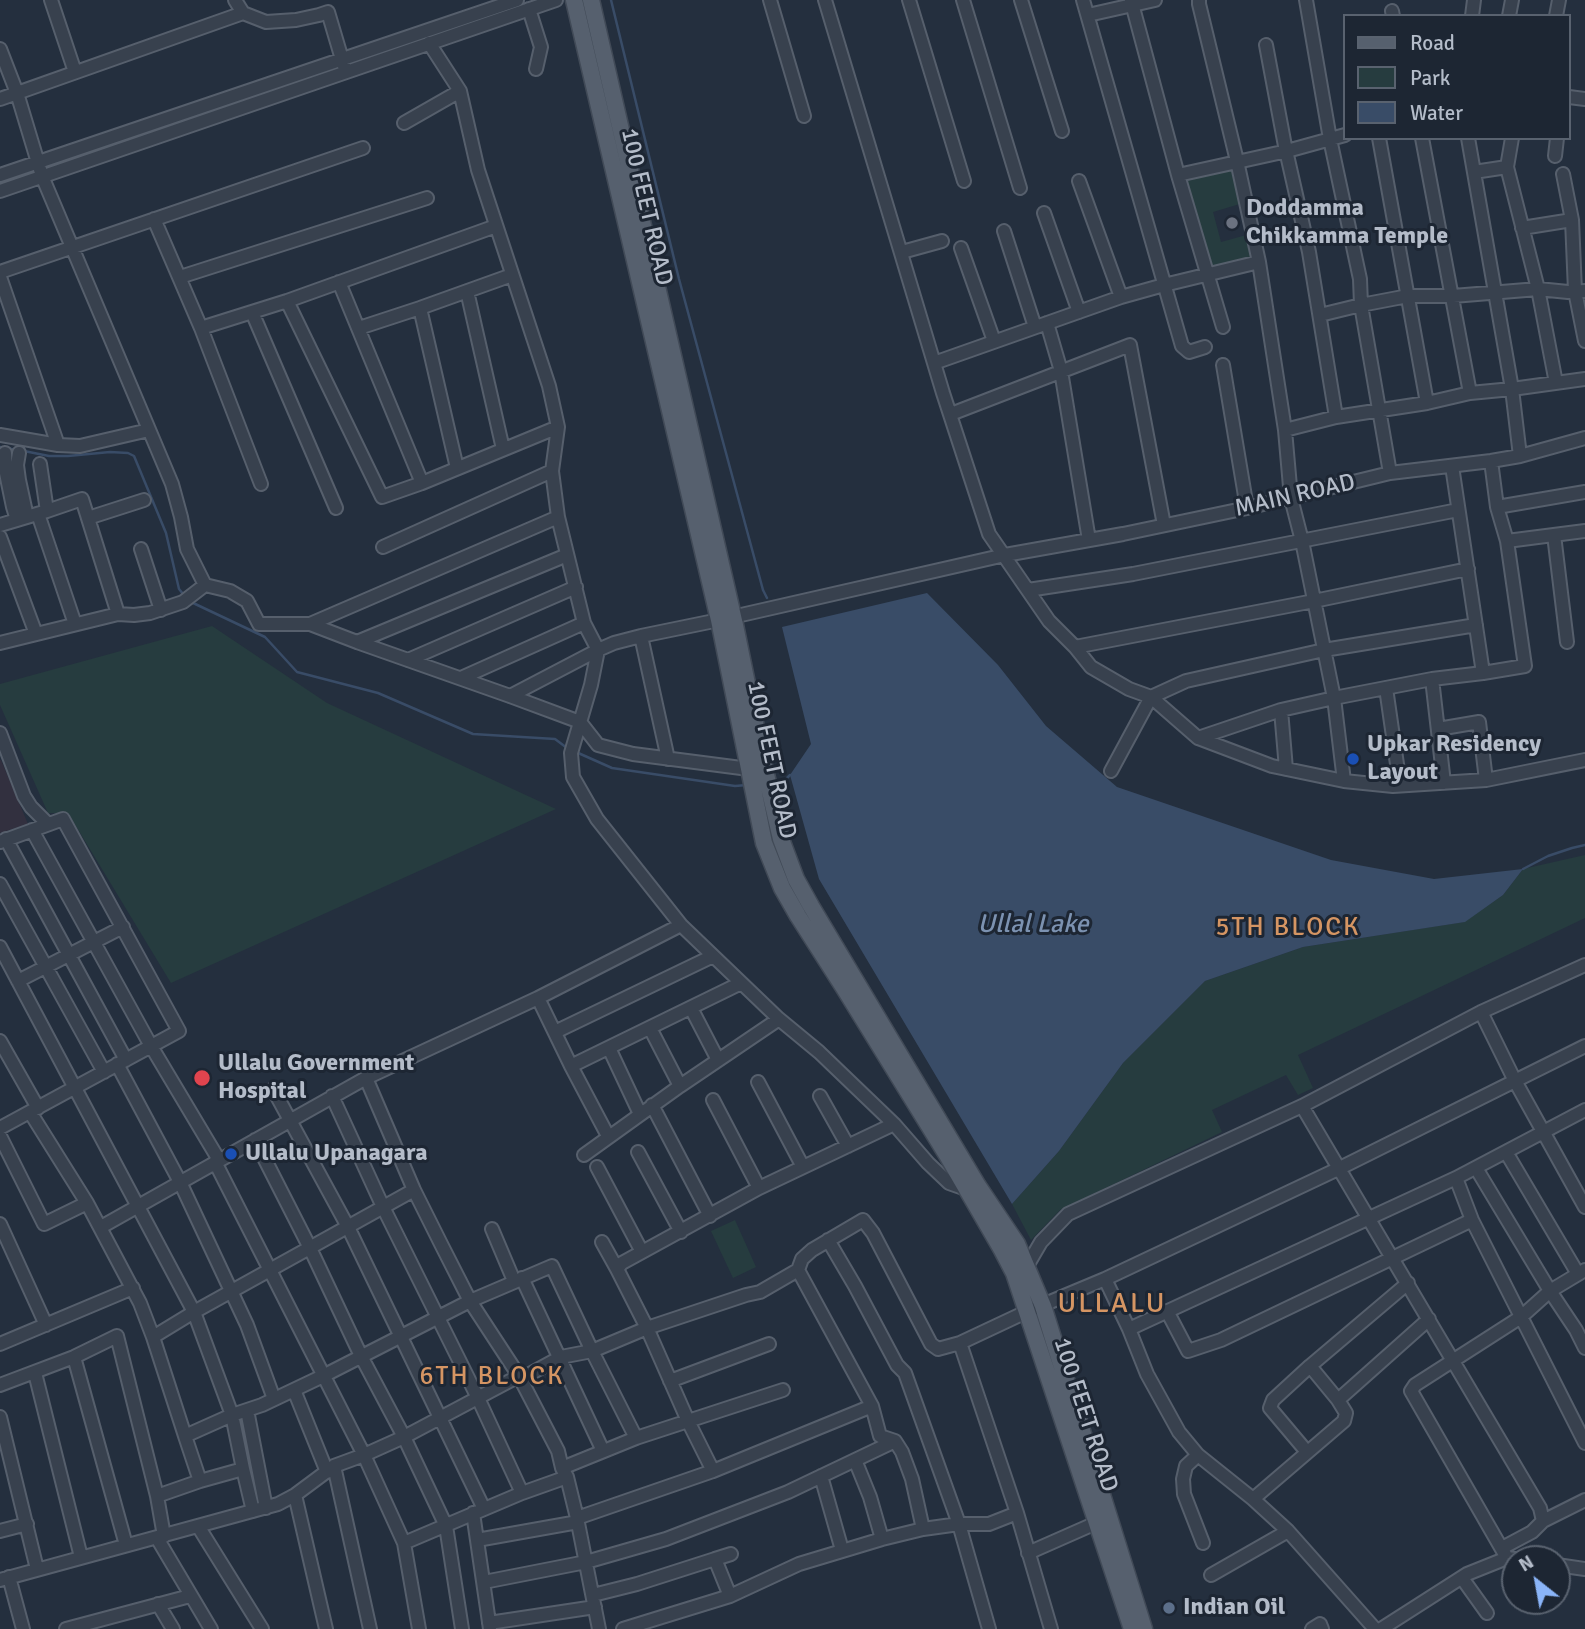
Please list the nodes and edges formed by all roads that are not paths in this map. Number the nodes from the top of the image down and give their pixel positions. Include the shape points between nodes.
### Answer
1 (51, 0) edge
2 (235, 0) edge
3 (517, 0) edge
4 (556, 0) edge
5 (574, 0) edge
6 (591, 0) edge
7 (771, 0) edge
8 (825, 0) edge
9 (909, 0) edge
10 (962, 0) edge
11 (1021, 0) edge
12 (1083, 0) edge
13 (1156, 0) edge
14 (1199, 0) edge
15 (1306, 0) edge
16 (1132, 3) edge
17 (329, 6) edge
18 (529, 9) junction
19 (243, 13) junction
20 (1088, 15) junction
21 (429, 43) junction
22 (1266, 45) dead end
23 (0, 49) edge
24 (344, 66) junction
25 (536, 69) dead end
26 (75, 72) junction
27 (460, 91) junction
28 (17, 93) junction
29 (0, 99) edge
30 (804, 116) dead end
31 (404, 123) dead end
32 (1062, 131) dead end
33 (1344, 135) edge
34 (1330, 139) junction
35 (1379, 140) edge
36 (1422, 140) edge
37 (1468, 140) edge
38 (1512, 140) edge
39 (1557, 140) edge
40 (363, 148) dead end
41 (1287, 151) junction
42 (1555, 156) dead end
43 (1237, 161) junction
44 (37, 163) junction
45 (1507, 167) junction
46 (1474, 172) junction
47 (1563, 174) dead end
48 (0, 175) edge
49 (1178, 175) junction
50 (42, 176) junction
51 (964, 181) dead end
52 (1079, 181) dead end
53 (1020, 188) dead end
54 (0, 191) edge
55 (427, 198) dead end
56 (1044, 213) dead end
57 (154, 219) junction
58 (1572, 220) junction
59 (496, 226) junction
60 (1522, 228) junction
61 (1004, 231) dead end
62 (942, 241) dead end
63 (72, 248) junction
64 (961, 248) dead end
65 (902, 252) junction
66 (1259, 262) junction
67 (0, 274) edge
68 (1206, 274) junction
69 (512, 275) junction
70 (180, 277) junction
71 (339, 282) junction
72 (1164, 285) junction
73 (1538, 289) junction
74 (467, 291) junction
75 (1496, 291) junction
76 (1580, 291) edge
77 (1408, 296) junction
78 (1452, 296) junction
79 (1121, 298) junction
80 (287, 300) junction
81 (1361, 305) junction
82 (420, 309) junction
83 (252, 312) junction
84 (1079, 312) junction
85 (1320, 315) junction
86 (1041, 325) junction
87 (1223, 327) dead end
88 (201, 328) junction
89 (359, 328) junction
90 (994, 341) junction
91 (1585, 341) edge
92 (1205, 347) dead end
93 (934, 363) junction
94 (1223, 365) dead end
95 (1061, 371) junction
96 (1585, 379) edge
97 (1556, 383) junction
98 (1512, 389) junction
99 (1470, 393) junction
100 (1427, 403) junction
101 (1380, 410) junction
102 (950, 414) junction
103 (1336, 417) junction
104 (558, 427) junction
105 (149, 430) junction
106 (1286, 430) junction
107 (0, 435) edge
108 (1585, 438) edge
109 (58, 445) junction
110 (503, 449) junction
111 (5, 453) dead end
112 (19, 453) dead end
113 (1520, 456) junction
114 (1490, 461) junction
115 (40, 464) dead end
116 (1452, 466) junction
117 (457, 468) junction
118 (552, 471) junction
119 (1390, 473) junction
120 (261, 484) dead end
121 (422, 484) junction
122 (1585, 492) edge
123 (1291, 498) junction
124 (144, 500) dead end
125 (1497, 507) junction
126 (336, 508) dead end
127 (1247, 508) junction
128 (1458, 510) junction
129 (32, 516) junction
130 (558, 517) junction
131 (88, 518) junction
132 (0, 525) edge
133 (1164, 525) junction
134 (1585, 531) edge
135 (1554, 535) junction
136 (0, 537) edge
137 (1089, 540) junction
138 (1302, 541) junction
139 (1507, 541) junction
140 (383, 547) dead end
141 (141, 549) dead end
142 (566, 555) junction
143 (1005, 555) junction
144 (1468, 569) junction
145 (205, 585) junction
146 (576, 587) junction
147 (1028, 590) junction
148 (1314, 601) junction
149 (161, 610) junction
150 (117, 614) junction
151 (726, 619) junction
152 (584, 623) junction
153 (75, 624) junction
154 (310, 624) junction
155 (1476, 625) junction
156 (36, 634) junction
157 (641, 636) junction
158 (1, 640) edge
159 (357, 642) junction
160 (1567, 642) dead end
161 (1075, 647) junction
162 (598, 650) junction
163 (1324, 650) junction
164 (408, 660) junction
165 (1483, 673) junction
166 (461, 678) junction
167 (1432, 679) junction
168 (1386, 688) junction
169 (510, 696) junction
170 (1151, 696) junction
171 (1334, 698) junction
172 (1281, 710) junction
173 (580, 722) junction
174 (1438, 729) junction
175 (0, 733) edge
176 (1198, 738) junction
177 (668, 758) junction
178 (1585, 760) edge
179 (1286, 769) junction
180 (1111, 771) dead end
181 (757, 778) junction
182 (1486, 780) junction
183 (1344, 781) junction
184 (1444, 783) junction
185 (1400, 785) junction
186 (48, 824) junction
187 (32, 830) junction
188 (3, 841) edge
189 (0, 884) edge
190 (681, 925) junction
191 (122, 928) junction
192 (94, 942) junction
193 (0, 947) edge
194 (69, 955) junction
195 (713, 956) junction
196 (1585, 965) edge
197 (46, 966) junction
198 (16, 976) junction
199 (0, 978) edge
200 (741, 983) junction
201 (538, 998) junction
202 (691, 1008) junction
203 (1481, 1012) junction
204 (779, 1019) junction
205 (650, 1028) junction
206 (555, 1032) junction
207 (0, 1041) edge
208 (151, 1046) junction
209 (1585, 1046) edge
210 (610, 1048) junction
211 (718, 1060) junction
212 (122, 1062) junction
213 (571, 1066) junction
214 (104, 1072) junction
215 (366, 1078) junction
216 (1514, 1081) junction
217 (758, 1082) dead end
218 (680, 1086) junction
219 (75, 1088) junction
220 (273, 1089) dead end
221 (332, 1096) junction
222 (820, 1096) dead end
223 (713, 1100) dead end
224 (652, 1105) junction
225 (1303, 1106) junction
226 (34, 1110) junction
227 (1584, 1113) edge
228 (640, 1114) junction
229 (291, 1120) junction
230 (894, 1124) junction
231 (0, 1129) edge
232 (1544, 1133) junction
233 (0, 1136) edge
234 (608, 1136) junction
235 (255, 1140) junction
236 (848, 1146) junction
237 (638, 1152) dead end
238 (1506, 1152) junction
239 (584, 1155) dead end
240 (217, 1161) junction
241 (597, 1167) dead end
242 (803, 1167) junction
243 (1340, 1168) junction
244 (1476, 1168) junction
245 (1456, 1178) junction
246 (180, 1182) junction
247 (759, 1188) junction
248 (973, 1188) junction
249 (414, 1191) junction
250 (87, 1203) junction
251 (138, 1206) junction
252 (1585, 1207) edge
253 (383, 1208) junction
254 (710, 1216) junction
255 (1369, 1218) junction
256 (1472, 1220) junction
257 (0, 1224) edge
258 (101, 1227) junction
259 (348, 1227) junction
260 (492, 1229) dead end
261 (681, 1232) junction
262 (828, 1240) junction
263 (602, 1242) dead end
264 (310, 1248) junction
265 (642, 1252) junction
266 (1393, 1258) junction
267 (1027, 1266) junction
268 (617, 1269) junction
269 (270, 1270) junction
270 (797, 1270) junction
271 (1582, 1272) edge
272 (1105, 1279) junction
273 (518, 1280) junction
274 (1408, 1283) junction
275 (133, 1288) junction
276 (1550, 1291) junction
277 (230, 1292) junction
278 (470, 1301) junction
279 (1043, 1306) junction
280 (1167, 1311) junction
281 (194, 1312) junction
282 (1026, 1312) junction
283 (439, 1317) junction
284 (1521, 1317) junction
285 (1429, 1319) junction
286 (46, 1325) junction
287 (1581, 1327) edge
288 (647, 1328) junction
289 (1129, 1329) junction
290 (401, 1336) junction
291 (153, 1337) junction
292 (960, 1343) junction
293 (0, 1344) edge
294 (769, 1344) dead end
295 (1585, 1348) edge
296 (592, 1351) junction
297 (361, 1356) junction
298 (74, 1357) junction
299 (561, 1357) junction
300 (1453, 1360) junction
301 (1310, 1366) junction
302 (35, 1373) junction
303 (323, 1376) junction
304 (519, 1376) junction
305 (670, 1381) junction
306 (0, 1385) edge
307 (294, 1390) junction
308 (783, 1390) dead end
309 (478, 1398) junction
310 (274, 1399) junction
311 (1338, 1400) junction
312 (872, 1406) junction
313 (247, 1410) junction
314 (232, 1415) junction
315 (441, 1417) junction
316 (0, 1418) edge
317 (688, 1421) junction
318 (185, 1436) junction
319 (404, 1437) junction
320 (636, 1438) junction
321 (895, 1441) junction
322 (1585, 1443) edge
323 (603, 1451) junction
324 (1307, 1452) junction
325 (364, 1455) junction
326 (1198, 1455) junction
327 (855, 1460) junction
328 (243, 1469) junction
329 (331, 1469) junction
330 (713, 1471) junction
331 (565, 1473) junction
332 (821, 1476) junction
333 (200, 1481) junction
334 (522, 1493) junction
335 (295, 1495) junction
336 (156, 1496) junction
337 (1253, 1499) junction
338 (1585, 1500) edge
339 (259, 1509) junction
340 (478, 1511) junction
341 (1017, 1513) junction
342 (578, 1520) junction
343 (1543, 1521) junction
344 (1096, 1523) junction
345 (27, 1524) junction
346 (959, 1524) junction
347 (198, 1526) junction
348 (446, 1526) junction
349 (923, 1529) junction
350 (0, 1531) edge
351 (1288, 1531) junction
352 (160, 1537) junction
353 (882, 1539) junction
354 (477, 1540) junction
355 (1203, 1543) dead end
356 (404, 1544) junction
357 (126, 1545) junction
358 (1502, 1545) edge
359 (1518, 1545) edge
360 (842, 1550) junction
361 (1028, 1553) junction
362 (731, 1554) dead end
363 (81, 1557) junction
364 (1501, 1558) edge
365 (715, 1559) junction
366 (586, 1562) junction
367 (37, 1569) junction
368 (1211, 1575) dead end
369 (5, 1578) edge
370 (1462, 1578) junction
371 (484, 1581) junction
372 (191, 1596) junction
373 (730, 1596) junction
374 (594, 1601) junction
375 (158, 1604) junction
376 (1487, 1613) dead end
377 (108, 1618) junction
378 (490, 1626) edge
379 (23, 1629) edge
380 (65, 1629) edge
381 (116, 1629) edge
382 (173, 1629) edge
383 (211, 1629) edge
384 (262, 1629) edge
385 (326, 1629) edge
386 (370, 1629) edge
387 (419, 1629) edge
388 (462, 1629) edge
389 (599, 1629) edge
390 (623, 1629) edge
391 (989, 1629) edge
392 (1051, 1629) edge
393 (1132, 1629) edge
394 (1144, 1629) edge
395 (1312, 1629) edge
396 (1322, 1629) edge
397 (1375, 1629) edge
398 (1381, 1629) edge

1 - 26 street
2 - 19 street
3 - 24 street
4 - 18 street
5 - 151 main road, 100 FEET ROAD
6 - 151 main road, 100 FEET ROAD
7 - 30 street
8 - 65 street
9 - 51 street
10 - 53 street
11 - 32 street
12 - 20 street
13 - 16 street
14 - 43 street
15 - 34 street
16 - 20 street
16 - 49 street
17 - 19 street via 319,15 296,20 266,22
17 - 24 street
18 - 21 street
18 - 25 street via 541,47
19 - 26 street
20 - 72 street
21 - 24 street
21 - 27 street
22 - 41 street
23 - 28 street
24 - 44 street
24 - 50 street
26 - 28 street
27 - 31 street
27 - 59 street
28 - 29 street
28 - 44 street
33 - 34 street
34 - 41 street
34 - 81 street via 1360,279
35 - 77 street
36 - 78 street
37 - 46 street
38 - 45 street
39 - 42 street
40 - 57 street
41 - 43 street
41 - 85 street
43 - 49 street
43 - 66 street
44 - 48 street
44 - 50 street
45 - 46 street
45 - 60 street
46 - 75 street
47 - 58 street
49 - 68 street
50 - 54 street
50 - 63 street
52 - 79 street
55 - 70 street
56 - 84 street
57 - 63 street
57 - 70 street
58 - 60 street
58 - 76 street
59 - 69 street
59 - 71 street
60 - 73 street
61 - 86 street
62 - 65 street
63 - 67 street
63 - 105 street
64 - 90 street
65 - 93 street
66 - 68 street
66 - 106 street
67 - 109 street
68 - 72 street
68 - 87 street
69 - 74 street
69 - 104 street
70 - 88 street
71 - 80 street
71 - 89 street
72 - 79 street
72 - 92 street via 1182,346 1189,352
73 - 75 street
73 - 76 street
73 - 97 street
74 - 82 street
74 - 110 street
75 - 78 street
75 - 98 street
76 - 91 street
77 - 78 street
77 - 81 street
77 - 100 street
78 - 99 street
79 - 84 street
80 - 83 street
80 - 121 street via 382,497
81 - 85 street
81 - 101 street
82 - 89 street
82 - 117 street
83 - 88 street
83 - 126 street
84 - 86 street
85 - 103 street
86 - 90 street
86 - 95 street
88 - 120 street
89 - 121 street
90 - 93 street
93 - 102 street
94 - 127 street
95 - 102 street
95 - 133 street via 1130,345
95 - 137 street
96 - 97 street
97 - 98 street
98 - 99 street
98 - 113 street
99 - 100 street
100 - 101 street
101 - 103 street
101 - 119 street
102 - 143 street via 989,534
103 - 106 street
104 - 110 street
104 - 118 street
105 - 109 street via 80,446
105 - 145 street via 172,484 187,549
106 - 123 street
107 - 109 street
108 - 113 street, MAIN ROAD
110 - 117 street
111 - 129 street via 10,495
112 - 129 street via 19,480
113 - 114 street, MAIN ROAD
114 - 116 street, MAIN ROAD
114 - 125 street
115 - 129 street
116 - 119 street, MAIN ROAD
116 - 128 street
117 - 121 street
118 - 130 street
118 - 140 street
119 - 123 street, MAIN ROAD
122 - 125 street
123 - 127 street, MAIN ROAD
123 - 138 street
124 - 131 street
125 - 139 street
127 - 133 street, MAIN ROAD
128 - 138 street
128 - 144 street
129 - 131 street via 82,499
129 - 132 street
129 - 153 street
130 - 142 street
130 - 154 street
131 - 150 street
133 - 137 street, MAIN ROAD
134 - 135 street
135 - 139 street
135 - 160 street
136 - 156 street
137 - 143 street, MAIN ROAD
138 - 147 street
138 - 148 street
139 - 165 street via 1525,666
141 - 149 street
142 - 146 street
142 - 159 street
143 - 147 street
143 - 151 street, MAIN ROAD
144 - 148 street
144 - 155 street
145 - 149 street
145 - 154 street via 247,601 259,624
146 - 152 street
146 - 164 street
147 - 161 street via 1049,621
148 - 161 street
148 - 163 street
149 - 150 street
150 - 153 street
151 - 157 street, MAIN ROAD
151 - 181 main road, 100 FEET ROAD
152 - 162 street
152 - 166 street
153 - 156 street
154 - 159 street
155 - 163 street
155 - 165 street
156 - 158 street
157 - 162 street, MAIN ROAD
157 - 177 street
159 - 164 street
161 - 170 street via 1091,667
162 - 169 street, MAIN ROAD
162 - 173 street
163 - 170 street via 1186,681
163 - 171 street
164 - 166 street
165 - 167 street
166 - 169 street
167 - 168 street
167 - 174 street
168 - 171 street
168 - 185 street
169 - 173 street
170 - 176 street
170 - 180 street
171 - 172 street
171 - 183 street
172 - 176 street
172 - 179 street
173 - 177 street via 598,746
173 - 190 street via 571,753 573,777 597,819
174 - 182 street via 1479,722
174 - 184 street
175 - 186 street via 24,796
176 - 179 street
177 - 181 street
178 - 182 street
179 - 183 street
181 - 248 main road, 100 FEET ROAD via 796,879
182 - 184 street
183 - 185 street
184 - 185 street
186 - 187 street
186 - 191 street via 63,819
187 - 188 street
187 - 192 street
188 - 194 street
189 - 197 street
190 - 195 street
190 - 201 street
191 - 192 street
191 - 208 street via 179,1031
192 - 194 street
192 - 208 street
193 - 198 street
194 - 197 street
194 - 212 street
195 - 200 street
195 - 206 street
196 - 203 street
197 - 198 street
197 - 214 street
198 - 199 street
198 - 219 street
200 - 202 street
200 - 204 street
201 - 206 street
201 - 215 street
202 - 205 street
202 - 211 street
203 - 216 street
203 - 225 street
204 - 211 street
204 - 230 street
205 - 210 street
205 - 218 street
206 - 213 street
207 - 226 street
208 - 212 street
208 - 240 street
209 - 216 street
210 - 213 street
210 - 228 street
211 - 218 street
212 - 214 street
212 - 246 street
213 - 234 street
214 - 219 street
215 - 221 street
215 - 249 street
216 - 232 street
216 - 243 street
217 - 242 street
218 - 224 street
219 - 226 street
219 - 251 street
220 - 229 street
221 - 229 street
221 - 253 street
222 - 236 street
223 - 247 street
224 - 228 street
224 - 254 street
225 - 243 street
225 - 267 street via 1068,1214 1041,1242
226 - 231 street
226 - 250 street
227 - 232 street
228 - 234 street
229 - 235 street
229 - 259 street
230 - 236 street
230 - 248 street via 949,1183
232 - 238 street
232 - 252 street
233 - 250 street via 44,1224
234 - 239 street
235 - 240 street
235 - 264 street
236 - 242 street
237 - 261 street
238 - 244 street
238 - 271 street
240 - 246 street
240 - 269 street
241 - 265 street
242 - 247 street
243 - 255 street
243 - 272 street
244 - 245 street
244 - 276 street
245 - 255 street
245 - 256 street
246 - 251 street
246 - 277 street
247 - 254 street
248 - 267 main road, 100 FEET ROAD via 1017,1244
248 - 282 main road, 100 FEET ROAD via 1014,1273
249 - 253 street
249 - 278 street
250 - 258 street
251 - 258 street
251 - 281 street
253 - 259 street
253 - 283 street
254 - 261 street
255 - 266 street
255 - 280 street
256 - 266 street
256 - 284 street
257 - 286 street
258 - 275 street
259 - 264 street
259 - 290 street
260 - 273 street
261 - 265 street
262 - 270 street via 802,1259
262 - 292 street via 863,1220 931,1344 938,1349
262 - 346 street via 905,1373
263 - 268 street
264 - 269 street
264 - 297 street
265 - 268 street
266 - 274 street
266 - 280 street via 1221,1340 1188,1351
267 - 279 main road, 100 FEET ROAD
268 - 288 street
269 - 277 street
269 - 303 street
270 - 288 street via 760,1292
270 - 312 street
271 - 276 street
272 - 279 street
272 - 289 street
273 - 278 street
273 - 296 street via 552,1266
273 - 299 street
274 - 285 street
274 - 301 street
275 - 286 street
275 - 291 street
276 - 284 street
276 - 287 street
277 - 281 street
277 - 310 street
278 - 283 street
278 - 304 street
279 - 282 street
279 - 394 main road, 100 FEET ROAD
280 - 289 street
281 - 291 street
281 - 314 street
282 - 292 street
282 - 344 main road, 100 FEET ROAD
283 - 290 street
283 - 309 street
284 - 300 street
284 - 322 street
285 - 300 street
285 - 311 street
286 - 293 street
287 - 295 street
288 - 296 street
288 - 305 street
289 - 326 street via 1172,1420
290 - 297 street
290 - 315 street
291 - 318 street
292 - 341 street
294 - 305 street
296 - 299 street
296 - 320 street
297 - 303 street
297 - 319 street
298 - 302 street
298 - 336 street via 117,1336
298 - 357 street
299 - 304 street
299 - 323 street
300 - 343 street via 1540,1508
300 - 358 street via 1415,1385 1411,1393
301 - 311 street
301 - 324 street via 1270,1408
302 - 306 street
302 - 363 street
303 - 307 street
303 - 325 street
304 - 309 street
304 - 331 street
305 - 317 street
307 - 310 street
307 - 329 street
308 - 317 street
309 - 315 street
309 - 334 street
310 - 313 street
311 - 324 street via 1346,1413 1344,1421
312 - 321 street via 880,1437
312 - 330 street
313 - 314 street
313 - 339 street
314 - 318 street
314 - 328 street
315 - 319 street
315 - 340 street
316 - 345 street
317 - 320 street
317 - 330 street
318 - 333 street
319 - 325 street
319 - 348 street
320 - 323 street
321 - 327 street
321 - 349 street via 908,1463
323 - 331 street
324 - 337 street
325 - 329 street
325 - 356 street
326 - 337 street
326 - 355 street via 1186,1466 1184,1494
327 - 332 street
327 - 353 street
328 - 333 street
328 - 339 street
329 - 335 street
329 - 386 street
330 - 342 street
331 - 334 street
331 - 342 street
332 - 360 street
332 - 366 street via 666,1539
333 - 336 street
334 - 340 street
335 - 339 street
335 - 385 street
336 - 352 street
337 - 351 street
338 - 343 street
339 - 347 street
340 - 348 street
340 - 354 street
341 - 346 street via 989,1524
341 - 361 street
342 - 354 street
342 - 366 street
343 - 359 street
344 - 361 street
344 - 393 main road, 100 FEET ROAD
345 - 350 street
345 - 367 street
346 - 349 street
346 - 391 street
347 - 352 street
347 - 384 street
348 - 356 street
348 - 388 street
349 - 353 street
351 - 368 street
351 - 397 street
352 - 357 street
352 - 372 street
353 - 360 street
354 - 371 street
356 - 387 street
357 - 363 street
360 - 373 street
361 - 392 street
362 - 365 street
363 - 367 street
364 - 370 street
365 - 373 street
365 - 374 street
366 - 371 street
366 - 374 street
367 - 369 street
369 - 379 street
370 - 376 street
370 - 398 street
371 - 378 street
372 - 375 street
372 - 383 street
373 - 390 street
374 - 378 street
374 - 389 street
375 - 377 street
375 - 382 street
377 - 380 street
377 - 381 street
395 - 396 street via 1320,1624

